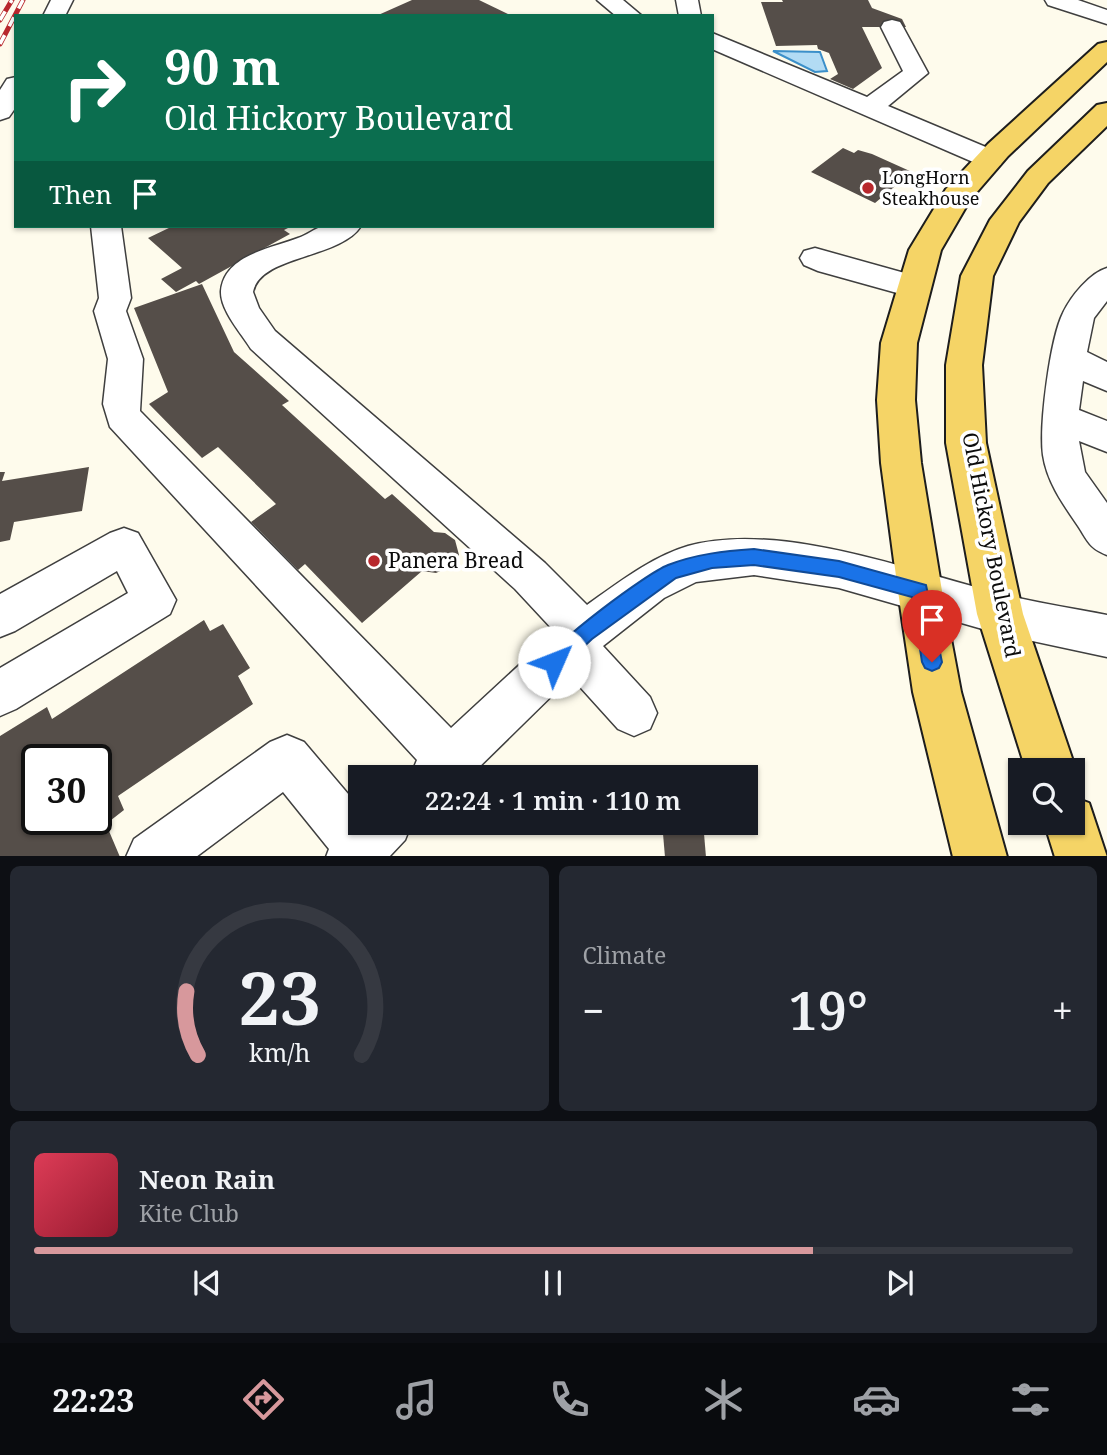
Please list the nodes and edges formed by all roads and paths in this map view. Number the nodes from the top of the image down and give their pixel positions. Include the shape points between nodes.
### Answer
1 (608, 0) edge
2 (1056, 0) edge
3 (1094, 0) edge
4 (1107, 4) edge
5 (628, 14) edge
6 (891, 16) dead end
7 (1107, 17) edge
8 (714, 41) edge
9 (1107, 49) edge
10 (14, 88) edge
11 (869, 108) junction
12 (1107, 111) edge
13 (0, 112) edge
14 (990, 159) junction
15 (342, 228) edge
16 (112, 229) edge
17 (816, 258) dead end
18 (1107, 279) edge
19 (915, 287) junction
20 (1069, 358) junction
21 (1107, 378) edge
22 (1060, 416) junction
23 (1107, 437) edge
24 (1107, 537) edge
25 (920, 591) junction
26 (1000, 614) junction
27 (0, 617) edge
28 (1107, 636) edge
29 (579, 639) junction
30 (0, 693) edge
31 (634, 713) dead end
32 (1047, 758) edge
33 (438, 765) edge
34 (446, 765) edge
35 (1075, 835) edge
36 (367, 842) edge
37 (152, 856) edge
38 (980, 856) edge
39 (1082, 856) edge

1 - 5 street
2 - 7 street
3 - 4 street
6 - 11 street via 916,73
8 - 11 street
9 - 14 main road
10 - 13 street
11 - 14 street
12 - 26 main road, Old Hickory Boulevard via 1038,177 1005,220 976,276 964,365 966,443
14 - 19 main road via 957,196 925,250
15 - 29 street via 254,266 242,278 237,291 240,301 262,340 530,576
16 - 33 street via 115,298 110,311 126,365 119,404 123,417
17 - 19 street
18 - 20 street via 1078,315
19 - 25 main road via 899,343 896,400
20 - 21 street
20 - 22 street
22 - 23 street
22 - 24 street via 1063,465
25 - 26 street
25 - 29 street via 839,569 754,557 712,560 671,572
25 - 38 main road via 937,692
26 - 28 street
26 - 32 main road, Old Hickory Boulevard
27 - 30 street via 124,546 155,600
29 - 31 street
29 - 34 street
35 - 39 main road
36 - 37 street via 287,759

